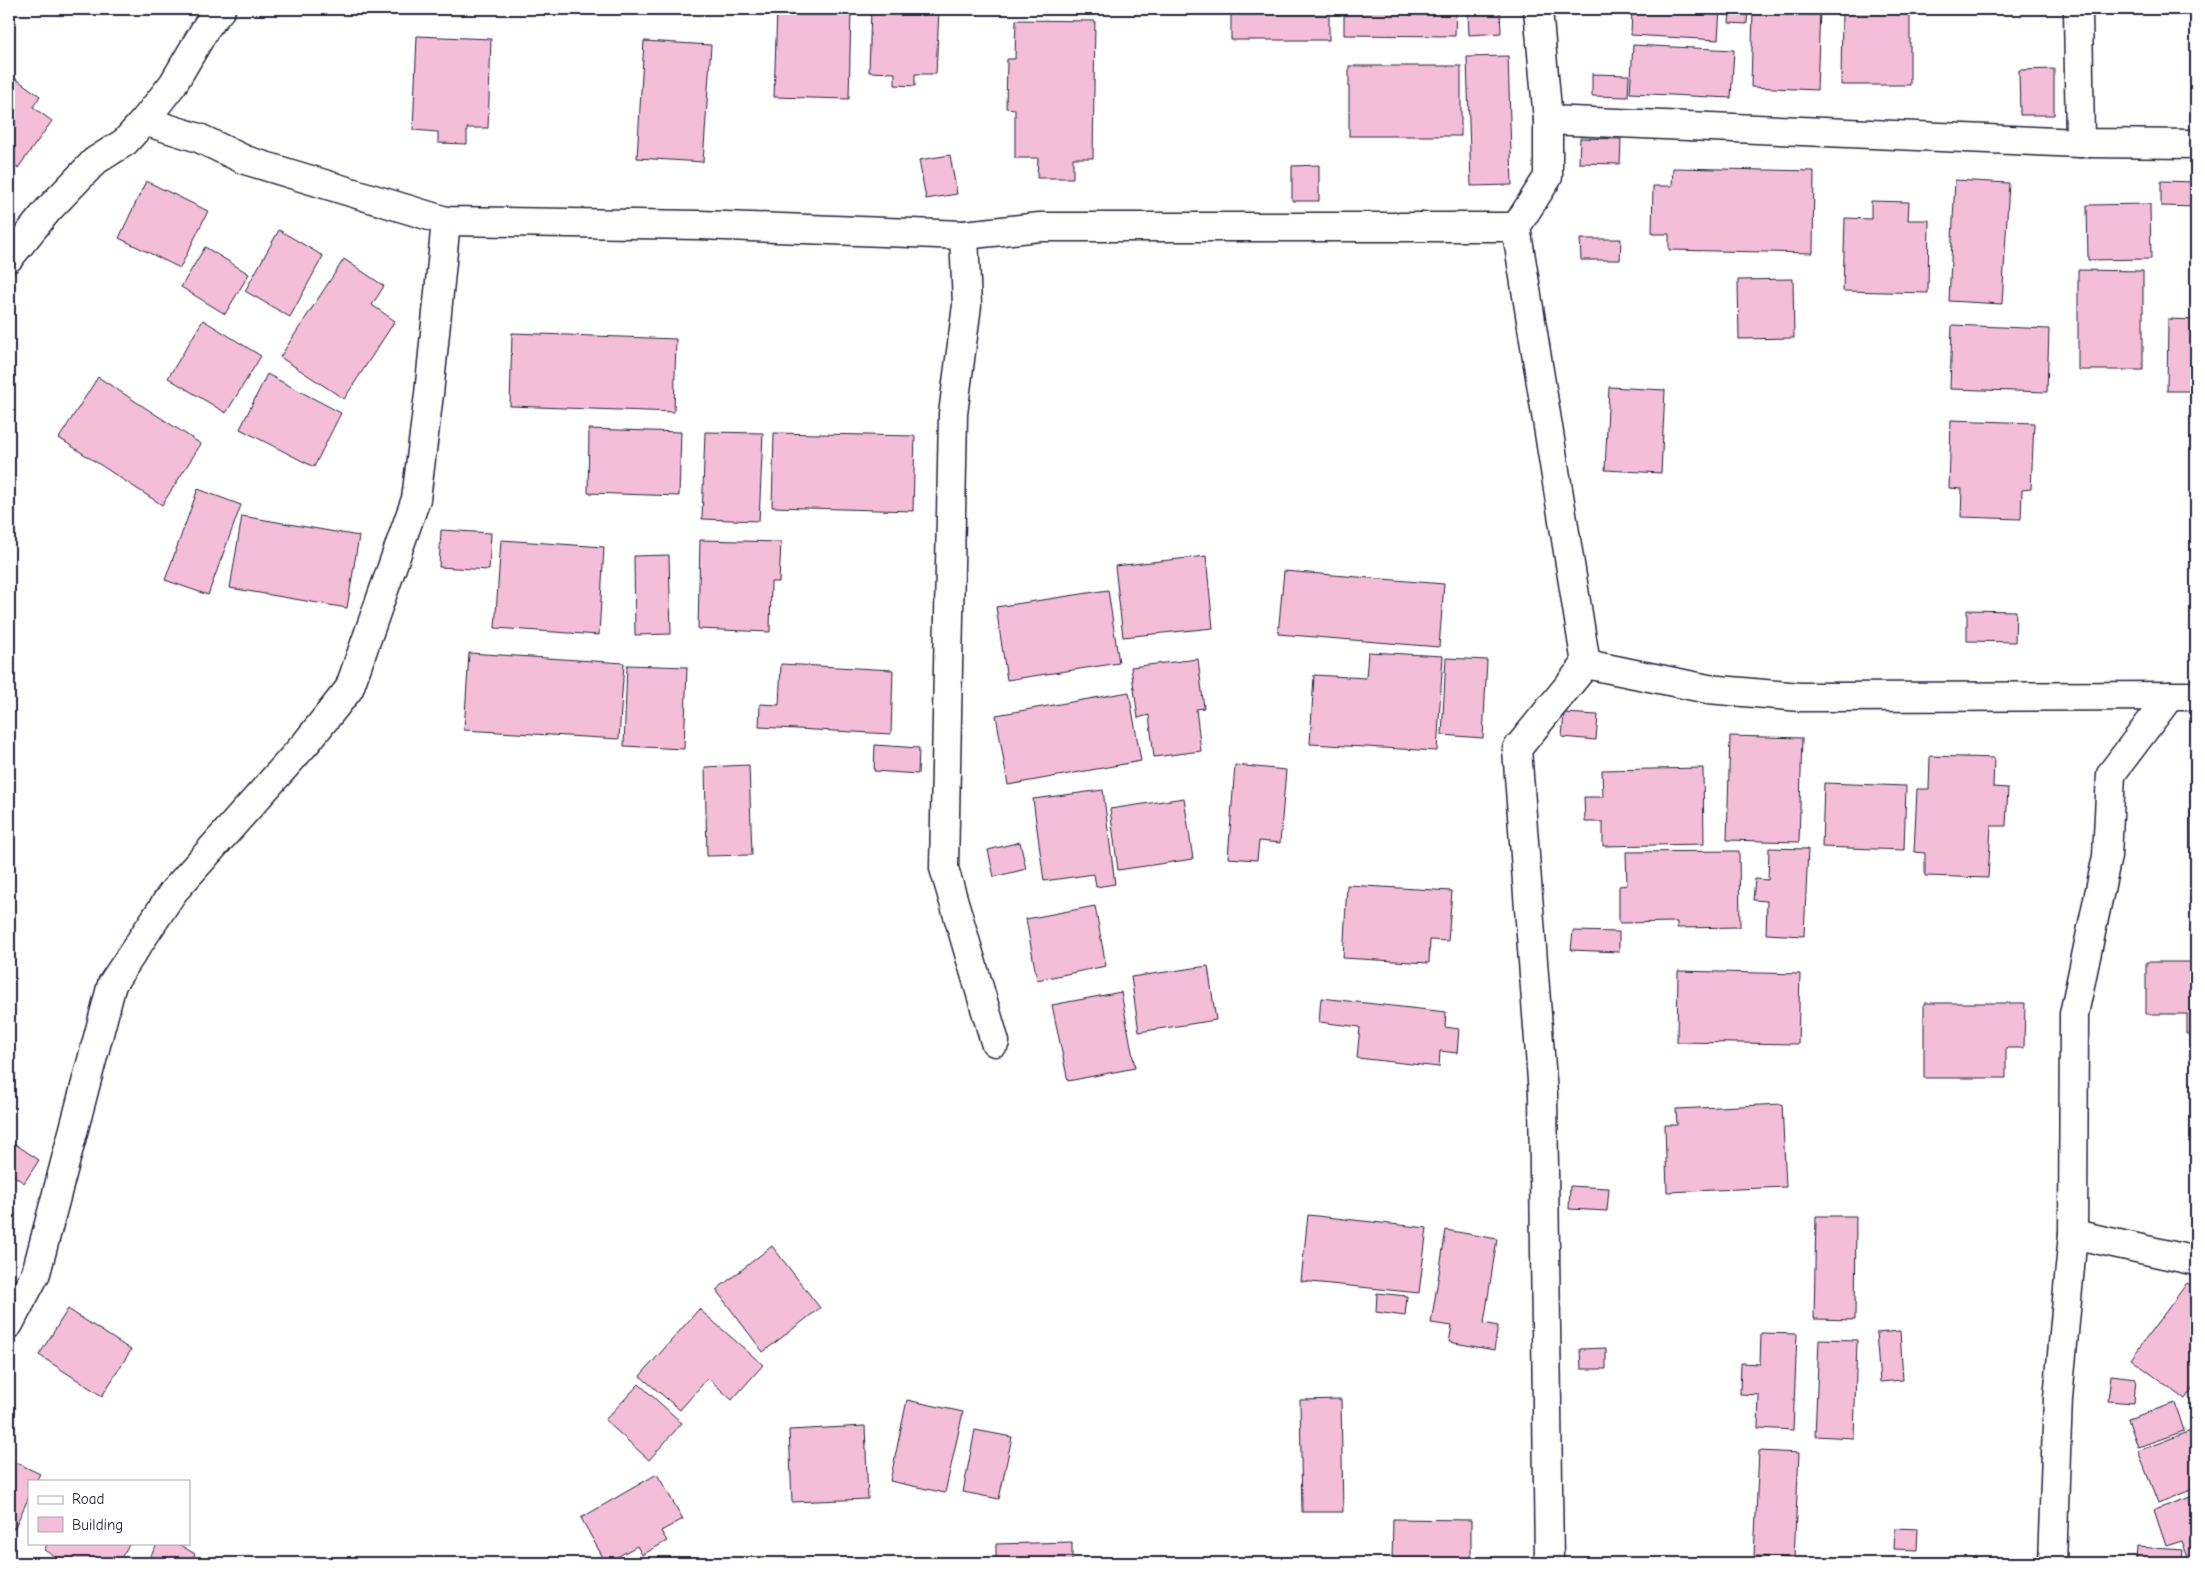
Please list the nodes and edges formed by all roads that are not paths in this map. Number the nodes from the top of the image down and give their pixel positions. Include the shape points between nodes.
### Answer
1 (221, 9) edge
2 (1538, 9) edge
3 (2078, 9) edge
4 (1548, 120) junction
5 (144, 122) junction
6 (2080, 143) junction
7 (2196, 144) edge
8 (446, 220) junction
9 (1516, 227) junction
10 (964, 234) junction
11 (9, 258) edge
12 (1586, 664) junction
13 (2183, 696) edge
14 (996, 1042) dead end
15 (2073, 1234) junction
16 (2196, 1261) edge
17 (9, 1324) edge
18 (1549, 1563) edge
19 (2052, 1563) edge

1 - 5 street via 207,26 173,84
2 - 4 street
3 - 6 street
4 - 6 street
4 - 9 street via 1548,176
5 - 8 street via 199,138 246,160
5 - 11 street via 125,142 94,160
6 - 7 street
8 - 10 street
8 - 17 street via 416,499 350,690 173,892 112,984 36,1273
9 - 10 street via 1040,226
9 - 12 street
10 - 14 street via 967,305 953,414 944,868
12 - 13 street via 1708,689 1800,697
12 - 18 street via 1517,749 1544,1094
13 - 15 street via 2111,774 2107,856 2074,1014
15 - 16 street
15 - 19 street via 2058,1398

